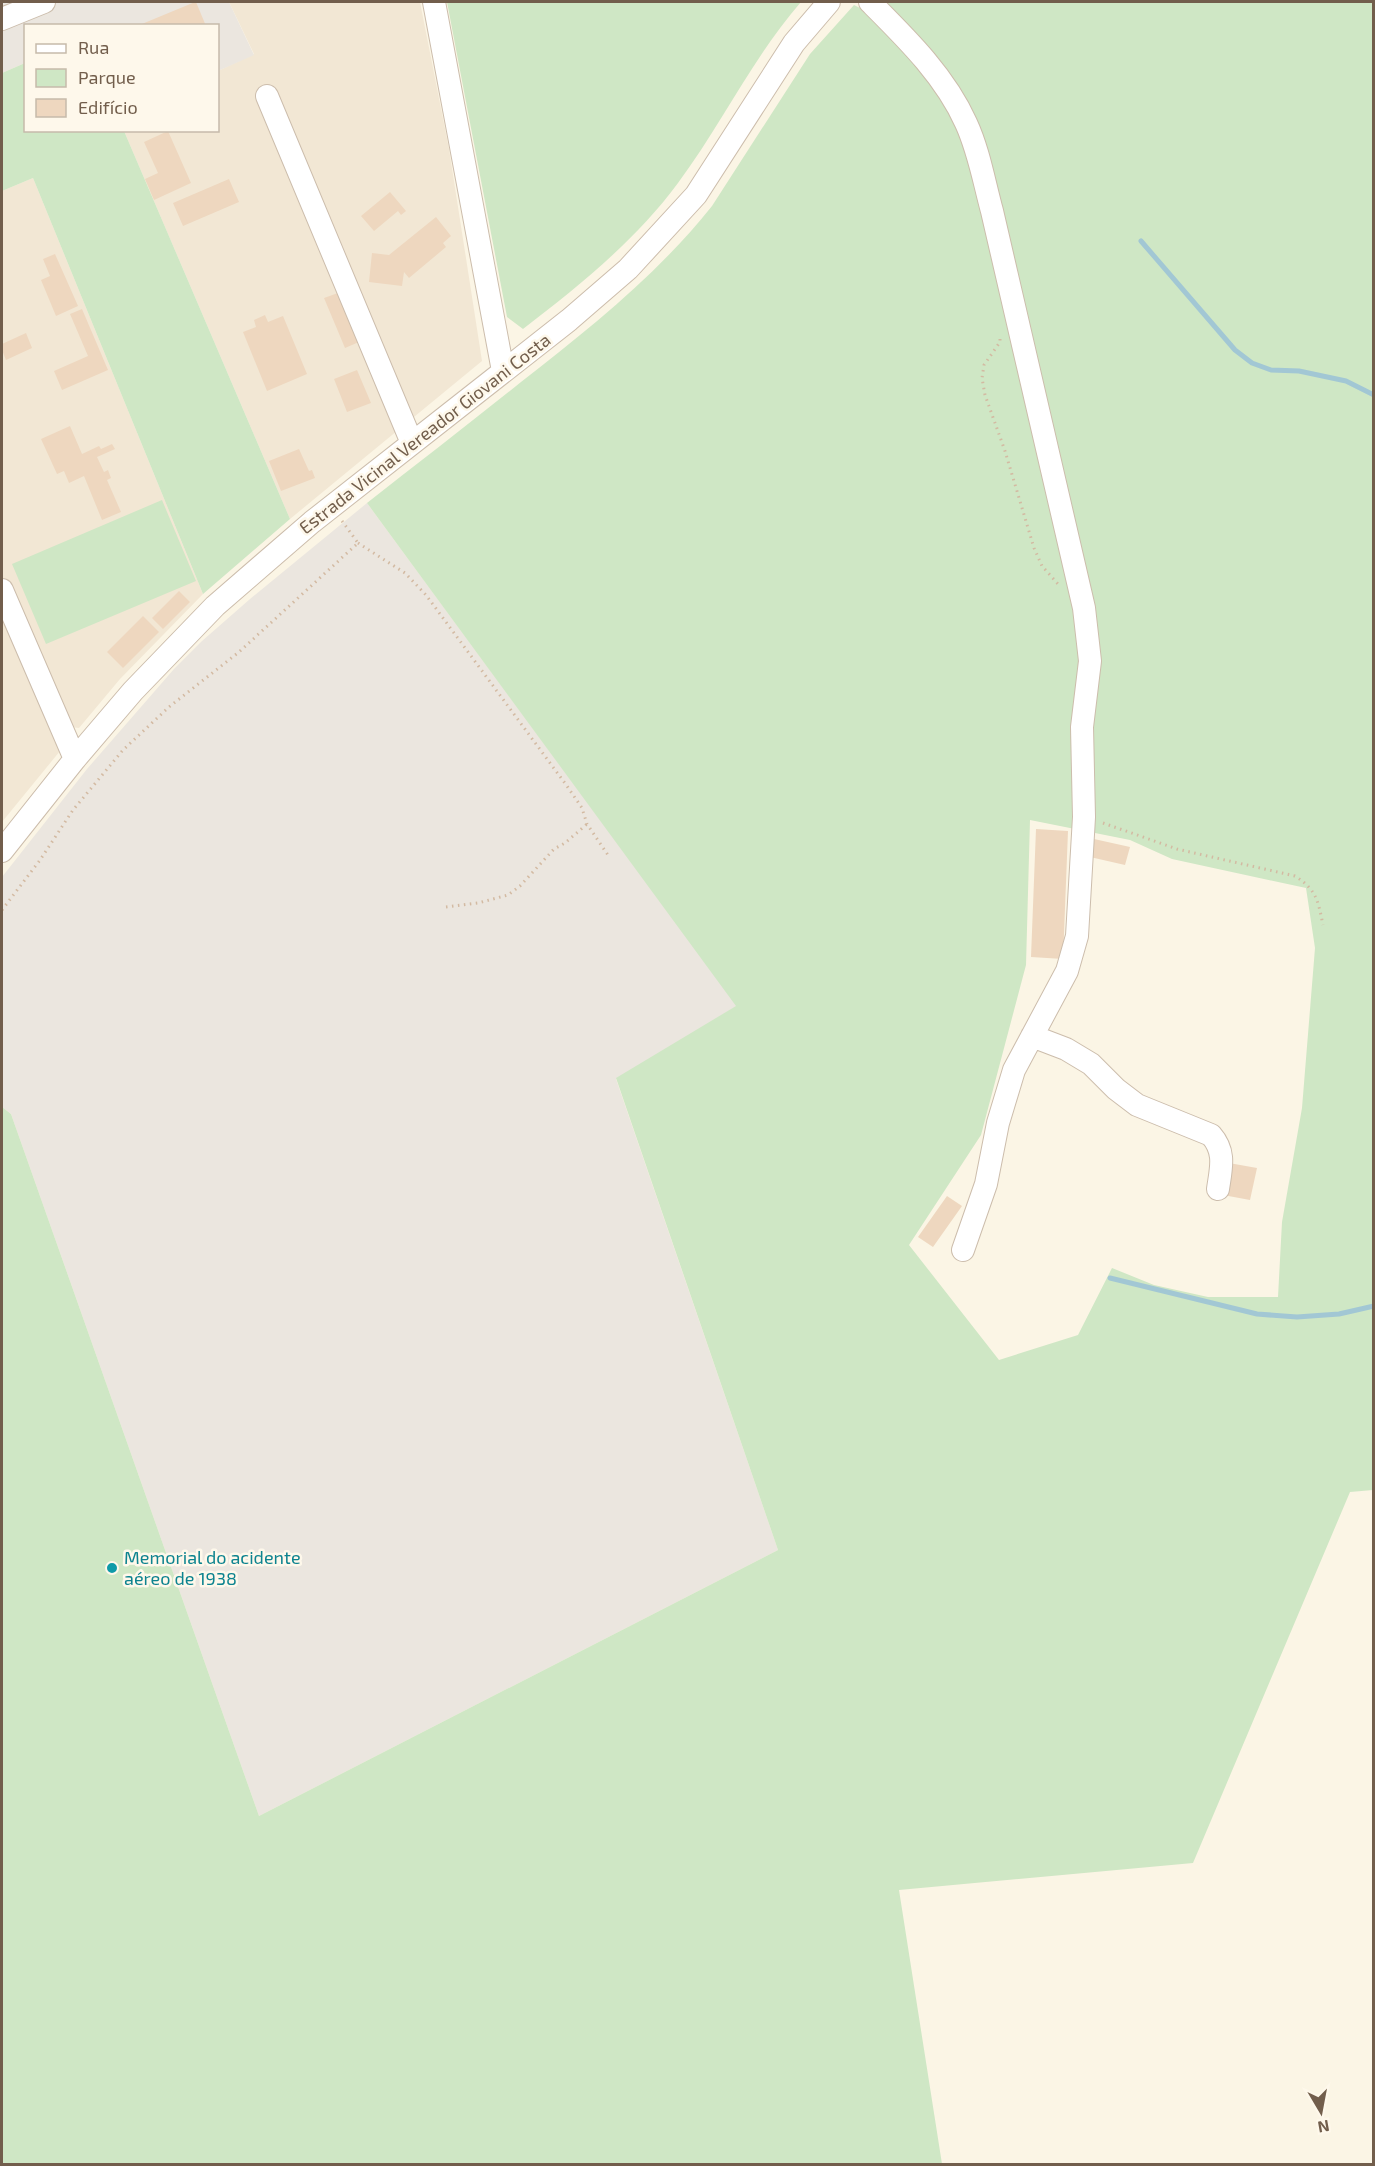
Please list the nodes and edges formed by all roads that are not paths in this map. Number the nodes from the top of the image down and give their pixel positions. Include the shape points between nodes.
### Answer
1 (44, 2) edge
2 (434, 2) edge
3 (829, 2) edge
4 (870, 2) edge
5 (2, 19) edge
6 (267, 96) dead end
7 (503, 371) junction
8 (412, 443) junction
9 (2, 590) edge
10 (75, 759) junction
11 (2, 851) edge
12 (1032, 1036) junction
13 (1218, 1189) dead end
14 (963, 1250) dead end

1 - 5 street
2 - 7 street
3 - 7 street, Estrada Vicinal Vereador Giovani Costa via 794,43 679,215 628,269
4 - 12 street via 941,80 967,124 992,211 1088,630 1090,661 1082,727 1084,817 1077,936 1067,971
6 - 8 street
7 - 8 street, Estrada Vicinal Vereador Giovani Costa
8 - 10 street, Estrada Vicinal Vereador Giovani Costa via 244,580 190,630
9 - 10 street
10 - 11 street, Estrada Vicinal Vereador Giovani Costa
12 - 13 street via 1091,1064 1137,1106 1211,1135 1223,1158
12 - 14 street via 1014,1070 986,1184

